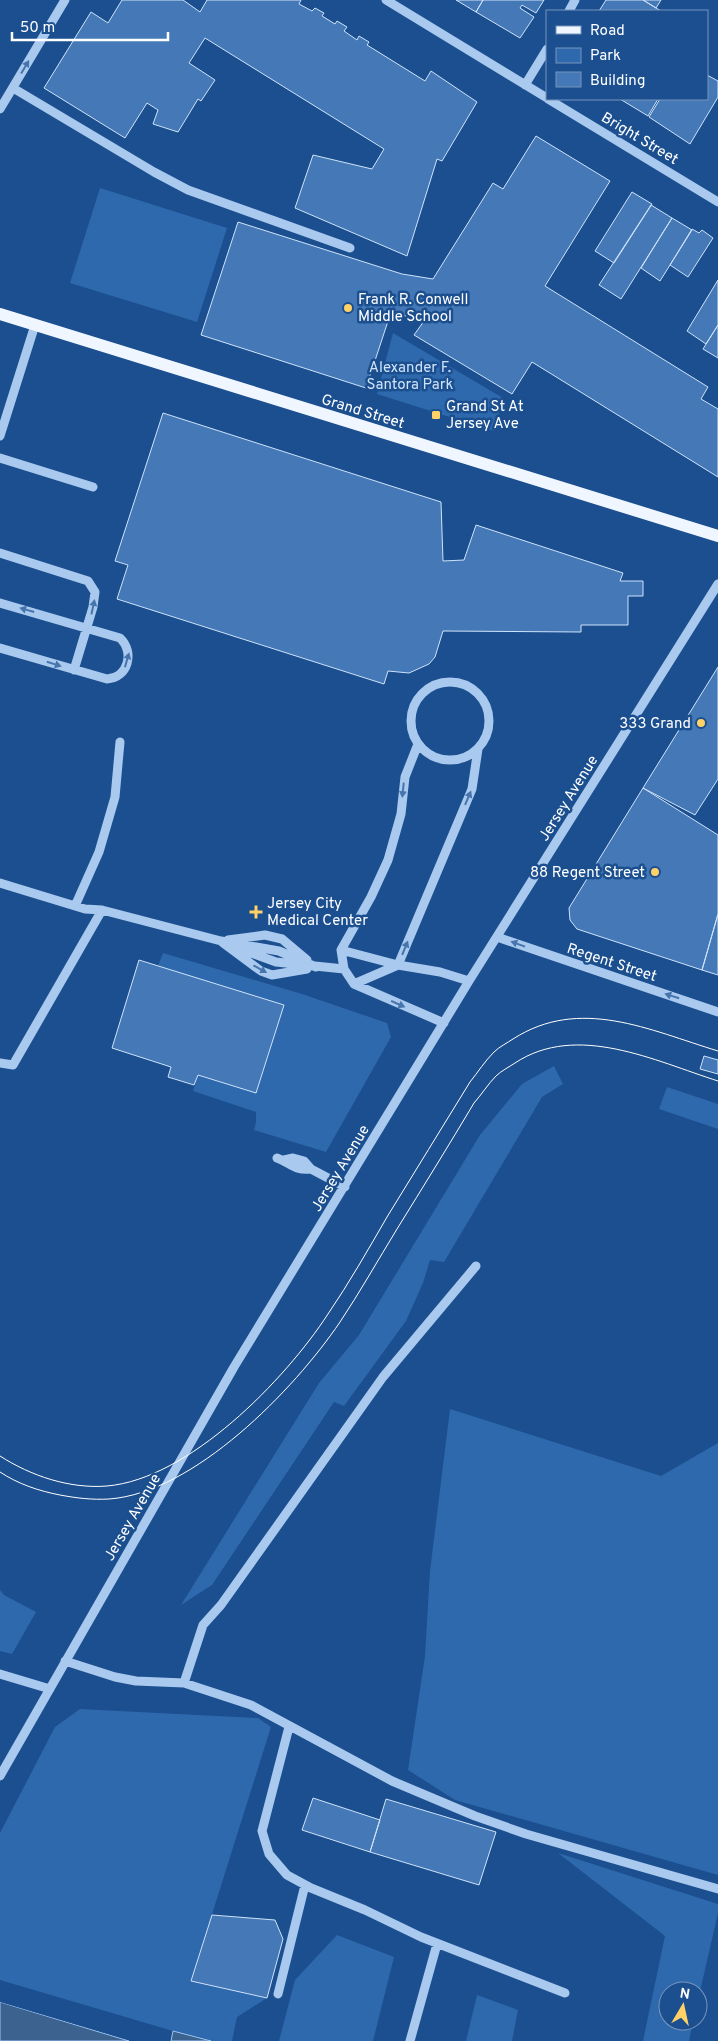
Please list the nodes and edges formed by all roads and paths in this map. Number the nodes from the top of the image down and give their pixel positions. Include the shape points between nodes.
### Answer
1 (65, 0) edge
2 (386, 0) edge
3 (546, 50) edge
4 (525, 85) junction
5 (13, 88) junction
6 (546, 97) edge
7 (550, 100) edge
8 (0, 109) edge
9 (718, 202) edge
10 (350, 248) dead end
11 (0, 314) edge
12 (35, 325) junction
13 (0, 436) edge
14 (0, 458) edge
15 (93, 487) dead end
16 (718, 536) edge
17 (0, 553) edge
18 (718, 584) edge
19 (0, 602) edge
20 (87, 628) junction
21 (0, 648) edge
22 (74, 670) junction
23 (120, 742) dead end
24 (418, 744) junction
25 (478, 749) junction
26 (0, 882) edge
27 (76, 906) junction
28 (102, 910) junction
29 (498, 937) junction
30 (221, 941) junction
31 (341, 950) junction
32 (398, 965) junction
33 (316, 967) junction
34 (344, 969) junction
35 (469, 981) junction
36 (354, 984) junction
37 (718, 1012) edge
38 (444, 1023) junction
39 (0, 1064) edge
40 (280, 1159) dead end
41 (344, 1187) junction
42 (476, 1266) dead end
43 (66, 1661) junction
44 (0, 1674) edge
45 (184, 1683) junction
46 (50, 1689) junction
47 (289, 1727) junction
48 (0, 1776) edge
49 (305, 1885) junction
50 (718, 1889) edge
51 (437, 1944) junction
52 (565, 1993) dead end
53 (278, 1994) dead end
54 (410, 2041) edge

5 -> 1 street
2 - 4 street, Bright Street
3 - 4 street
4 - 6 street, Bright Street
5 - 8 street
5 - 10 street via 188,190
7 - 9 street, Bright Street
11 - 12 main road, Grand Street
12 - 13 street
12 - 16 main road, Grand Street
14 - 15 street
20 -> 17 street via 95,592 88,580
18 - 29 street, Jersey Avenue
20 -> 19 street
20 - 22 street
22 -> 20 street via 107,680 123,674 129,652 127,644 120,638
21 -> 22 street
23 - 27 street via 115,797 99,852
24 - 25 street via 431,755 447,760 458,759
24 - 25 street via 411,723 412,710 418,698 427,689 452,682 475,691 484,701 489,726
24 -> 31 street via 405,777 401,814 388,860
32 -> 25 street via 472,789
26 - 27 street
27 - 28 street
28 - 30 street
28 - 39 street via 13,1065
29 - 35 street, Jersey Avenue
37 -> 29 street, Regent Street
30 - 33 street via 279,951
30 - 33 street via 265,935 274,937
30 -> 33 street via 261,971 272,975
31 - 32 street
31 - 34 street
32 - 35 street
32 - 36 street
33 - 34 street
34 - 36 street
35 - 38 street, Jersey Avenue
36 -> 38 street
38 - 41 street, Jersey Avenue
40 - 41 street via 293,1158 304,1162
41 - 43 street, Jersey Avenue via 234,1368
42 - 45 street via 383,1377 221,1605 203,1625
43 - 45 street via 136,1681
43 - 46 street, Jersey Avenue
44 - 46 street
45 - 47 street via 250,1705
46 - 48 street, Jersey Avenue
47 - 49 street via 262,1832 269,1854 287,1875
47 - 50 street via 392,1781 475,1816 526,1834
49 - 51 street
49 - 53 street
51 - 52 street
51 - 54 street

